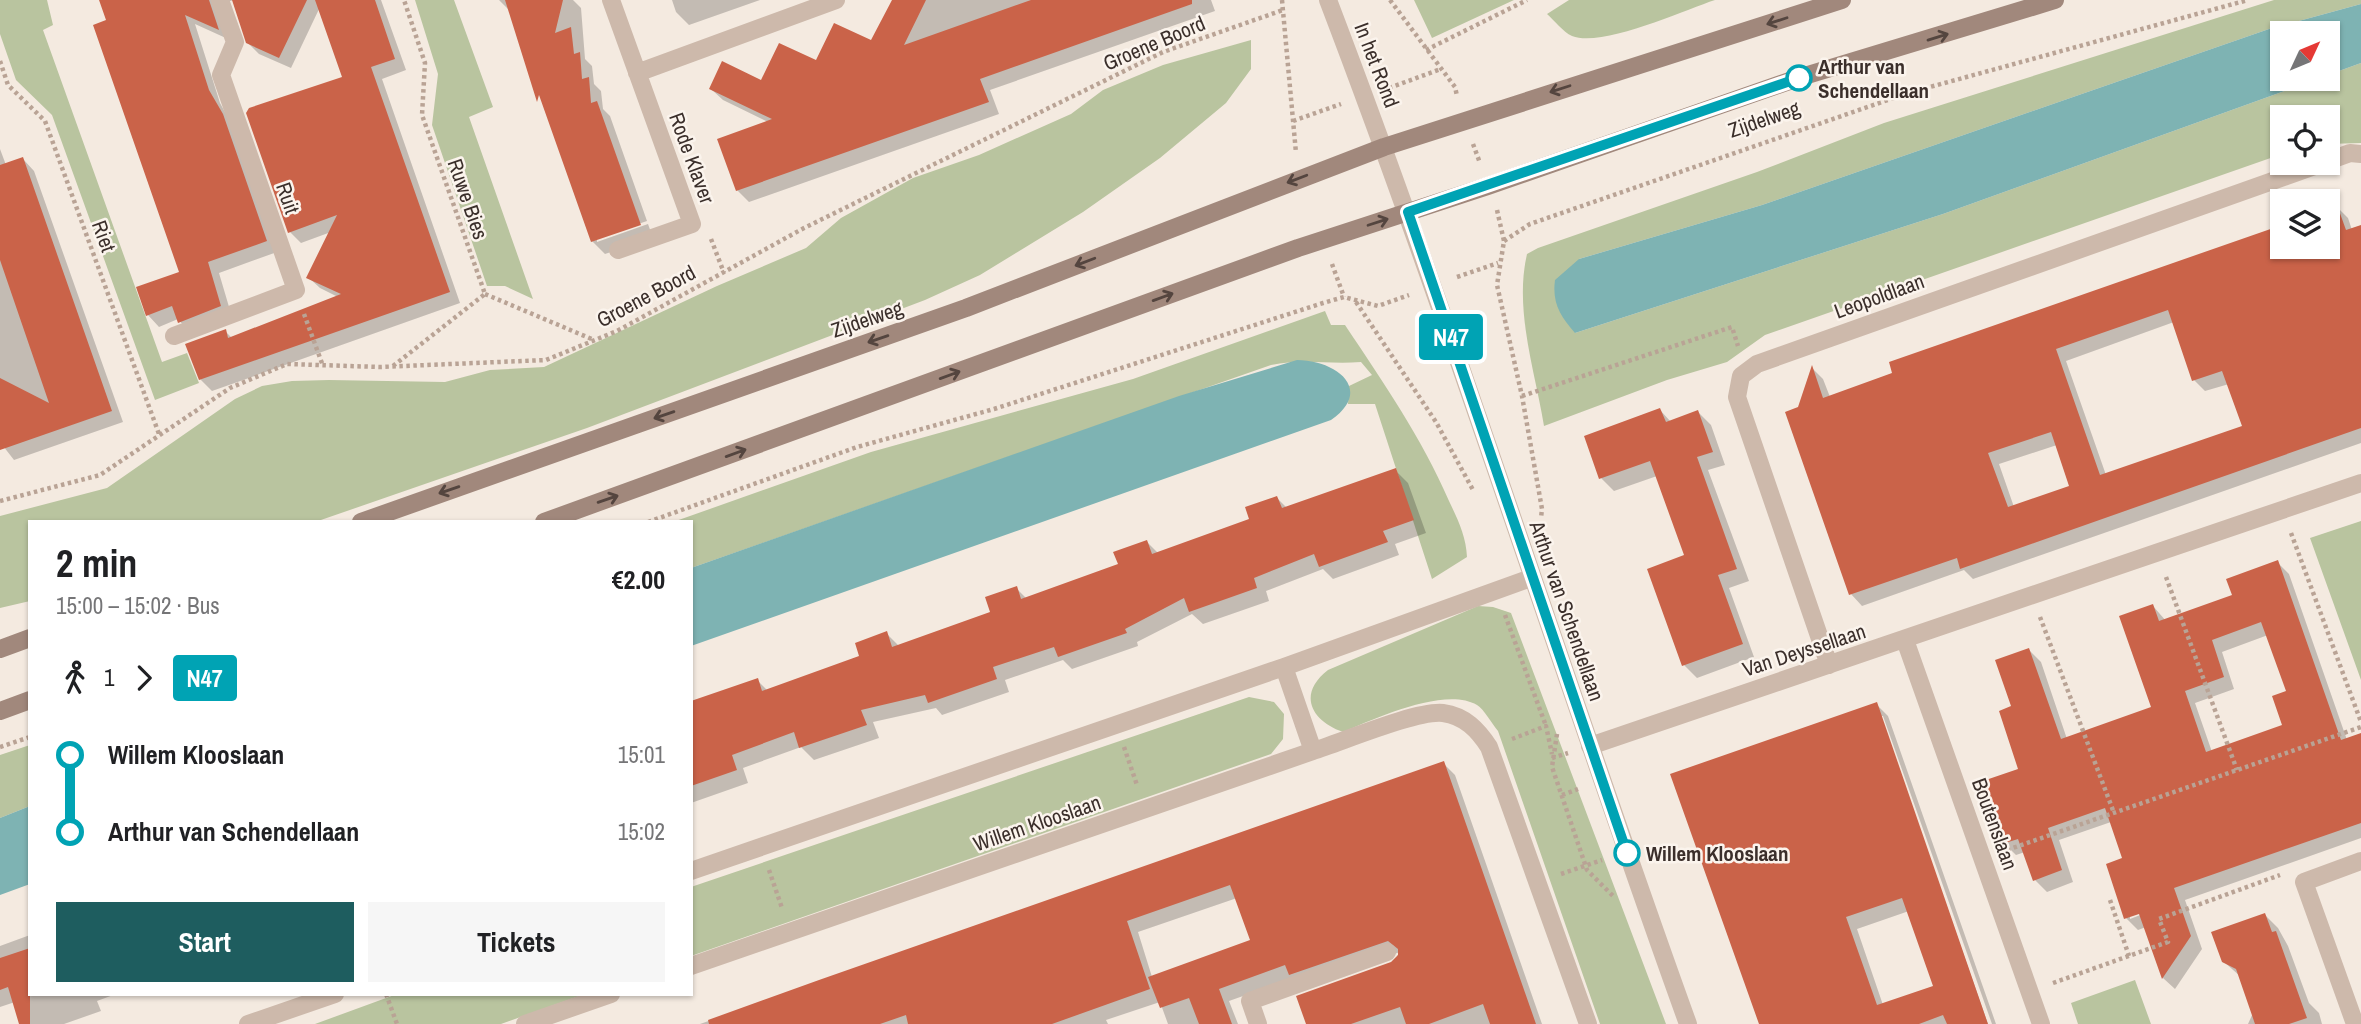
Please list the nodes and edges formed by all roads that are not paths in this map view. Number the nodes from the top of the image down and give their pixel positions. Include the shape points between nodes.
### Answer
1 (220, 0) edge
2 (611, 0) edge
3 (836, 0) edge
4 (1328, 0) edge
5 (1842, 0) edge
6 (2055, 0) edge
7 (637, 73) junction
8 (1384, 147) junction
9 (2361, 154) edge
10 (2340, 157) edge
11 (2288, 175) edge
12 (1408, 212) junction
13 (618, 250) dead end
14 (174, 336) dead end
15 (2361, 483) edge
16 (367, 520) edge
17 (550, 520) edge
18 (1531, 578) junction
19 (28, 639) edge
20 (1905, 640) junction
21 (0, 649) edge
22 (1829, 665) junction
23 (1284, 667) junction
24 (28, 702) edge
25 (0, 711) edge
26 (1590, 746) junction
27 (1313, 751) junction
28 (2361, 861) edge
29 (693, 870) edge
30 (1387, 952) dead end
31 (693, 965) edge
32 (329, 996) edge
33 (605, 996) edge
34 (248, 1024) edge
35 (525, 1024) edge
36 (1258, 1024) edge
37 (1588, 1024) edge
38 (1688, 1024) edge
39 (2041, 1024) edge
40 (2355, 1024) edge

1 - 14 street, Ruit via 235,42 221,75 296,290
2 - 7 street, Rode Klaver
3 - 7 street
4 - 8 street, In het Rond
5 -> 8 main road, Zijdelweg
12 -> 6 main road, Zijdelweg via 1801,77
7 - 13 street, Rode Klaver via 692,224
8 - 12 street
8 -> 16 main road, Zijdelweg via 966,308
9 - 10 street, Leopoldlaan
11 - 22 street, Leopoldlaan via 1757,363 1741,376 1737,397
17 -> 12 main road, Zijdelweg
12 - 18 street, Arthur van Schendellaan
15 - 20 street, Van Deyssellaan
18 - 23 street
18 - 26 street, Arthur van Schendellaan
19 - 21 main road
20 - 22 street, Van Deyssellaan
20 - 39 street, Boutenslaan
22 - 26 street, Van Deyssellaan
23 - 27 street
23 - 29 street
24 - 25 main road
26 - 38 street, Arthur van Schendellaan
27 - 31 street, Willem Klooslaan
27 - 37 street via 1440,712 1476,728 1489,747
28 - 40 street via 2304,882
30 - 36 street via 1250,1001
32 - 34 street
33 - 35 street

